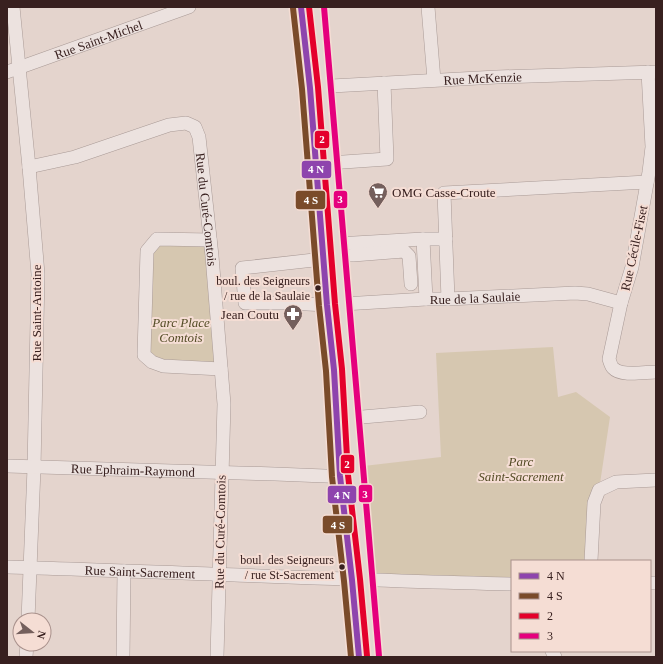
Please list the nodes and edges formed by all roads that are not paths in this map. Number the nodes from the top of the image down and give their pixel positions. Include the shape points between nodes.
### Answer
1 (13, 7) edge
2 (302, 7) edge
3 (316, 7) edge
4 (428, 7) edge
5 (182, 8) edge
6 (20, 67) junction
7 (7, 72) edge
8 (652, 72) edge
9 (434, 80) junction
10 (384, 83) junction
11 (316, 87) junction
12 (329, 163) junction
13 (29, 167) junction
14 (648, 182) junction
15 (423, 239) junction
16 (446, 239) junction
17 (210, 240) junction
18 (338, 254) junction
19 (411, 284) dead end
20 (426, 299) junction
21 (448, 299) junction
22 (622, 303) junction
23 (334, 304) junction
24 (221, 368) junction
25 (656, 372) edge
26 (420, 412) dead end
27 (351, 418) junction
28 (7, 466) edge
29 (34, 468) junction
30 (222, 472) junction
31 (348, 477) junction
32 (656, 480) edge
33 (591, 560) edge
34 (7, 567) edge
35 (30, 568) junction
36 (124, 571) junction
37 (220, 574) junction
38 (358, 580) junction
39 (511, 584) edge
40 (28, 612) edge
41 (364, 650) edge
42 (122, 657) edge
43 (217, 657) edge

1 - 6 street, Rue Saint-Antoine
2 - 11 main road
3 - 11 main road
4 - 9 street
5 - 6 street, Rue Saint-Michel
6 - 7 street, Rue Saint-Michel
6 - 13 street, Rue Saint-Antoine
8 - 9 street, Rue McKenzie
8 - 14 street, Rue Cécile-Fiset via 652,147
9 - 10 street, Rue McKenzie
10 - 11 street, Rue McKenzie
10 - 12 street via 387,159
11 - 12 main road
11 - 18 main road
12 - 18 main road
13 - 17 street, Rue du Curé-Comtois via 75,157 169,125 186,123 195,127 199,137
13 - 29 street, Rue Saint-Antoine via 38,274
14 - 16 street via 444,193
14 - 22 street, Rue Cécile-Fiset via 632,267
15 - 16 street
15 - 18 street
15 - 20 street
16 - 21 street
17 - 24 street, Rue du Curé-Comtois
17 - 24 street via 157,239 147,251 144,354 152,362 163,366
18 - 19 street via 404,251 409,256
18 - 23 main road
18 - 23 street, Rue de la Saulaie via 242,268 246,304
20 - 21 street, Rue de la Saulaie
20 - 23 street, Rue de la Saulaie
21 - 22 street, Rue de la Saulaie via 575,293
22 - 25 street, Rue Cécile-Fiset via 609,359 612,367 628,373
23 - 27 main road
23 - 31 main road via 334,370
24 - 30 street, Rue du Curé-Comtois via 224,404
26 - 27 street
27 - 31 main road
28 - 29 street, Rue Ephraim-Raymond
29 - 30 street, Rue Ephraim-Raymond
29 - 35 street, Rue Saint-Antoine
30 - 31 street, Rue Ephraim-Raymond
30 - 37 street, Rue du Curé-Comtois
31 - 38 main road
32 - 33 street via 616,482 599,490 594,503
34 - 35 street, Rue Saint-Sacrement
35 - 36 street, Rue Saint-Sacrement
35 - 40 street, Rue Saint-Antoine
36 - 37 street, Rue Saint-Sacrement
36 - 42 street
37 - 38 street, Rue Saint-Sacrement
37 - 43 street, Rue du Curé-Comtois
38 - 39 street, Rue Saint-Sacrement
38 - 41 main road

